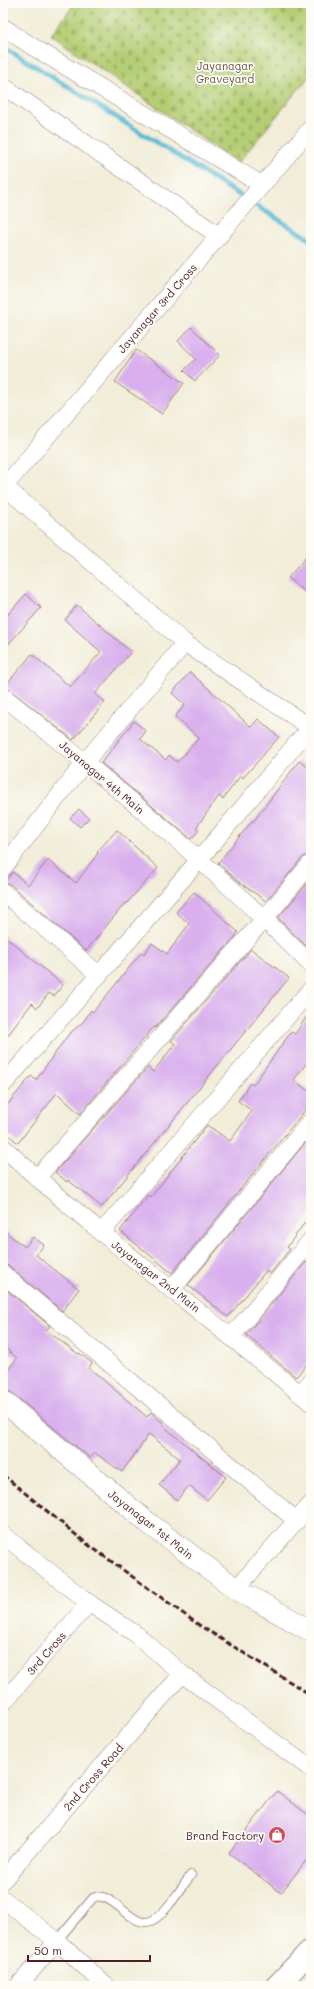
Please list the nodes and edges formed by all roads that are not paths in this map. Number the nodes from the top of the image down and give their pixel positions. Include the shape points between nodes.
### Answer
1 (3, 27) edge
2 (3, 86) edge
3 (311, 128) edge
4 (262, 185) junction
5 (219, 236) junction
6 (4, 487) edge
7 (185, 643) junction
8 (3, 696) edge
9 (311, 728) edge
10 (311, 732) edge
11 (85, 762) junction
12 (199, 860) junction
13 (311, 863) edge
14 (3, 868) edge
15 (3, 892) edge
16 (265, 918) junction
17 (311, 965) edge
18 (99, 975) junction
19 (311, 989) edge
20 (3, 1085) edge
21 (311, 1121) edge
22 (3, 1146) edge
23 (37, 1178) junction
24 (101, 1233) junction
25 (311, 1240) edge
26 (3, 1274) edge
27 (172, 1289) junction
28 (232, 1336) junction
29 (311, 1381) edge
30 (306, 1398) edge
31 (3, 1401) edge
32 (311, 1504) edge
33 (297, 1521) junction
34 (6, 1543) edge
35 (236, 1589) junction
36 (89, 1603) junction
37 (311, 1631) edge
38 (182, 1674) junction
39 (3, 1703) edge
40 (311, 1769) edge
41 (191, 1875) dead end
42 (3, 1880) edge
43 (3, 1899) edge
44 (57, 1941) junction
45 (311, 1950) edge
46 (18, 1986) edge
47 (106, 1986) edge
48 (277, 1986) edge

1 - 4 street
2 - 5 street
3 - 4 street, Jayanagar 3rd Cross
4 - 5 street, Jayanagar 3rd Cross
5 - 6 street, Jayanagar 3rd Cross
6 - 7 street
7 - 9 street
7 - 11 street
8 - 11 street, Jayanagar 4th Main
10 - 12 street via 301,738
11 - 12 street, Jayanagar 4th Main
11 - 14 street
12 - 16 street, Jayanagar 4th Main
12 - 18 street
13 - 16 street
15 - 18 street
16 - 17 street, Jayanagar 4th Main
16 - 23 street
18 - 20 street
19 - 24 street
21 - 27 street
22 - 23 street, Jayanagar 2nd Main
23 - 24 street, Jayanagar 2nd Main
24 - 27 street, Jayanagar 2nd Main
25 - 28 street
26 - 33 street
27 - 28 street, Jayanagar 2nd Main
28 - 30 street, Jayanagar 2nd Main
29 - 30 street
31 - 35 street, Jayanagar 1st Main via 147,1522
32 - 33 street
33 - 35 street
34 - 36 street
35 - 37 street, Jayanagar 1st Main
36 - 38 street via 137,1635
36 - 39 street, 3rd Cross
38 - 40 street
38 - 42 street, 2nd Cross Road
41 - 44 lane via 153,1920 140,1922 104,1897 97,1896
43 - 44 street
44 - 46 street
44 - 47 street
45 - 48 main road

